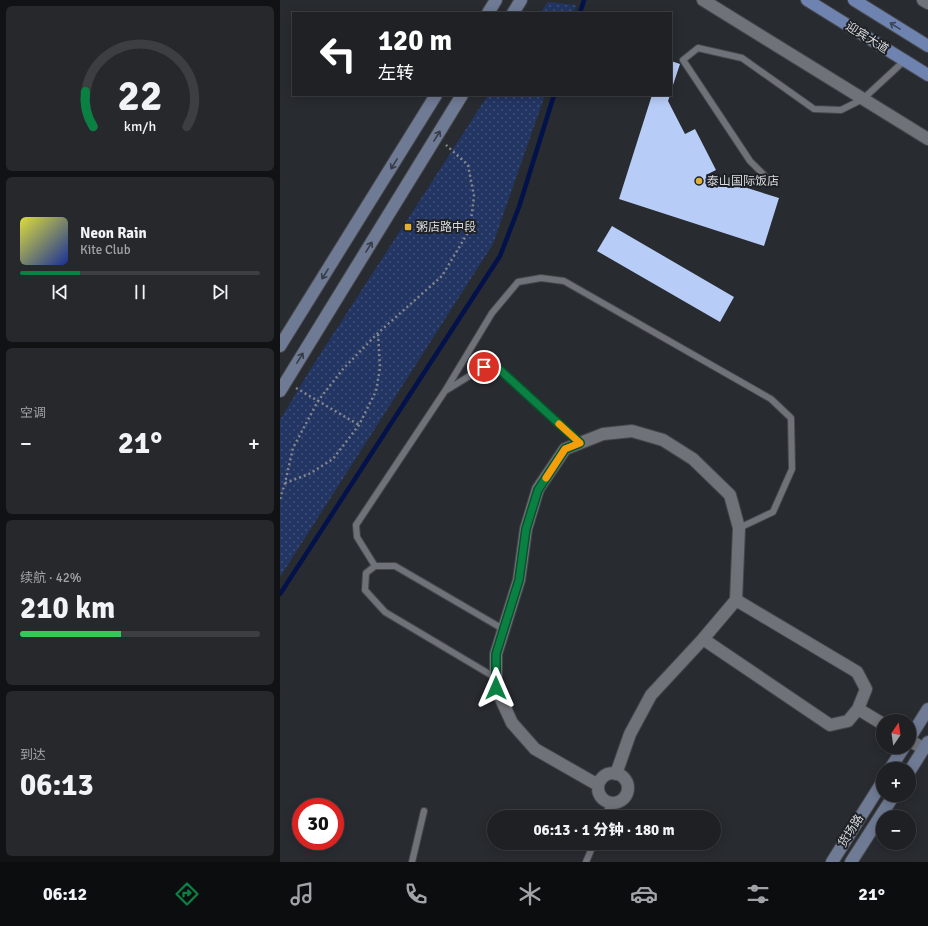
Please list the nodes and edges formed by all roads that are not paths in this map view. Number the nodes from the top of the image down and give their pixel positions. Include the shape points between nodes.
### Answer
1 (496, 0) edge
2 (521, 0) edge
3 (703, 0) edge
4 (807, 0) edge
5 (854, 0) edge
6 (923, 0) edge
7 (928, 3) edge
8 (489, 12) edge
9 (514, 12) edge
10 (928, 46) edge
11 (904, 61) junction
12 (928, 75) edge
13 (435, 96) edge
14 (461, 96) edge
15 (863, 99) junction
16 (928, 139) edge
17 (768, 179) dead end
18 (280, 346) edge
19 (283, 386) edge
20 (445, 391) junction
21 (580, 443) junction
22 (739, 528) junction
23 (375, 566) junction
24 (736, 600) junction
25 (503, 630) junction
26 (703, 639) junction
27 (496, 678) junction
28 (858, 709) junction
29 (928, 709) edge
30 (876, 720) edge
31 (916, 729) edge
32 (916, 742) edge
33 (926, 745) edge
34 (915, 762) edge
35 (616, 774) junction
36 (598, 785) junction
37 (876, 792) edge
38 (890, 802) edge
39 (610, 803) junction
40 (424, 810) dead end
41 (608, 810) edge
42 (591, 850) edge
43 (412, 862) edge
44 (586, 862) edge
45 (832, 862) edge
46 (851, 862) edge

1 - 8 street
2 - 9 street
3 - 15 street
4 - 11 main road, 迎宾大道
10 -> 5 main road
6 - 7 street
11 - 12 main road, 迎宾大道
11 - 15 lane
13 -> 18 street
19 -> 14 street
15 - 16 street
15 - 17 lane via 841,110 814,109 742,58 698,48 683,60 750,161
20 - 21 lane via 484,367 500,370
20 - 22 lane via 492,313 518,282 541,278 564,281 771,398 791,418 792,469 773,512
20 - 23 lane via 356,525 357,537
21 - 22 street via 603,434 632,431 663,440 693,459 730,495
21 - 25 street via 565,449 538,490 526,529 519,580
22 - 24 street
23 - 25 lane via 395,566
23 - 27 lane via 366,573 365,590 385,612
24 - 26 street
24 - 28 street via 857,672 866,689
25 - 27 street via 496,654
26 - 28 street via 830,725 848,721
26 - 35 street via 651,695 630,734
27 - 36 street via 496,688 512,723 535,749
28 - 30 street
29 - 31 street
32 - 33 street
33 - 34 street
35 - 36 street via 610,773 605,776
35 - 39 street via 626,780 628,792 621,801
36 - 39 street via 600,797
37 - 45 street, 货场路
38 - 46 street, 货场路
39 - 41 lane
40 - 43 lane
42 - 44 lane

